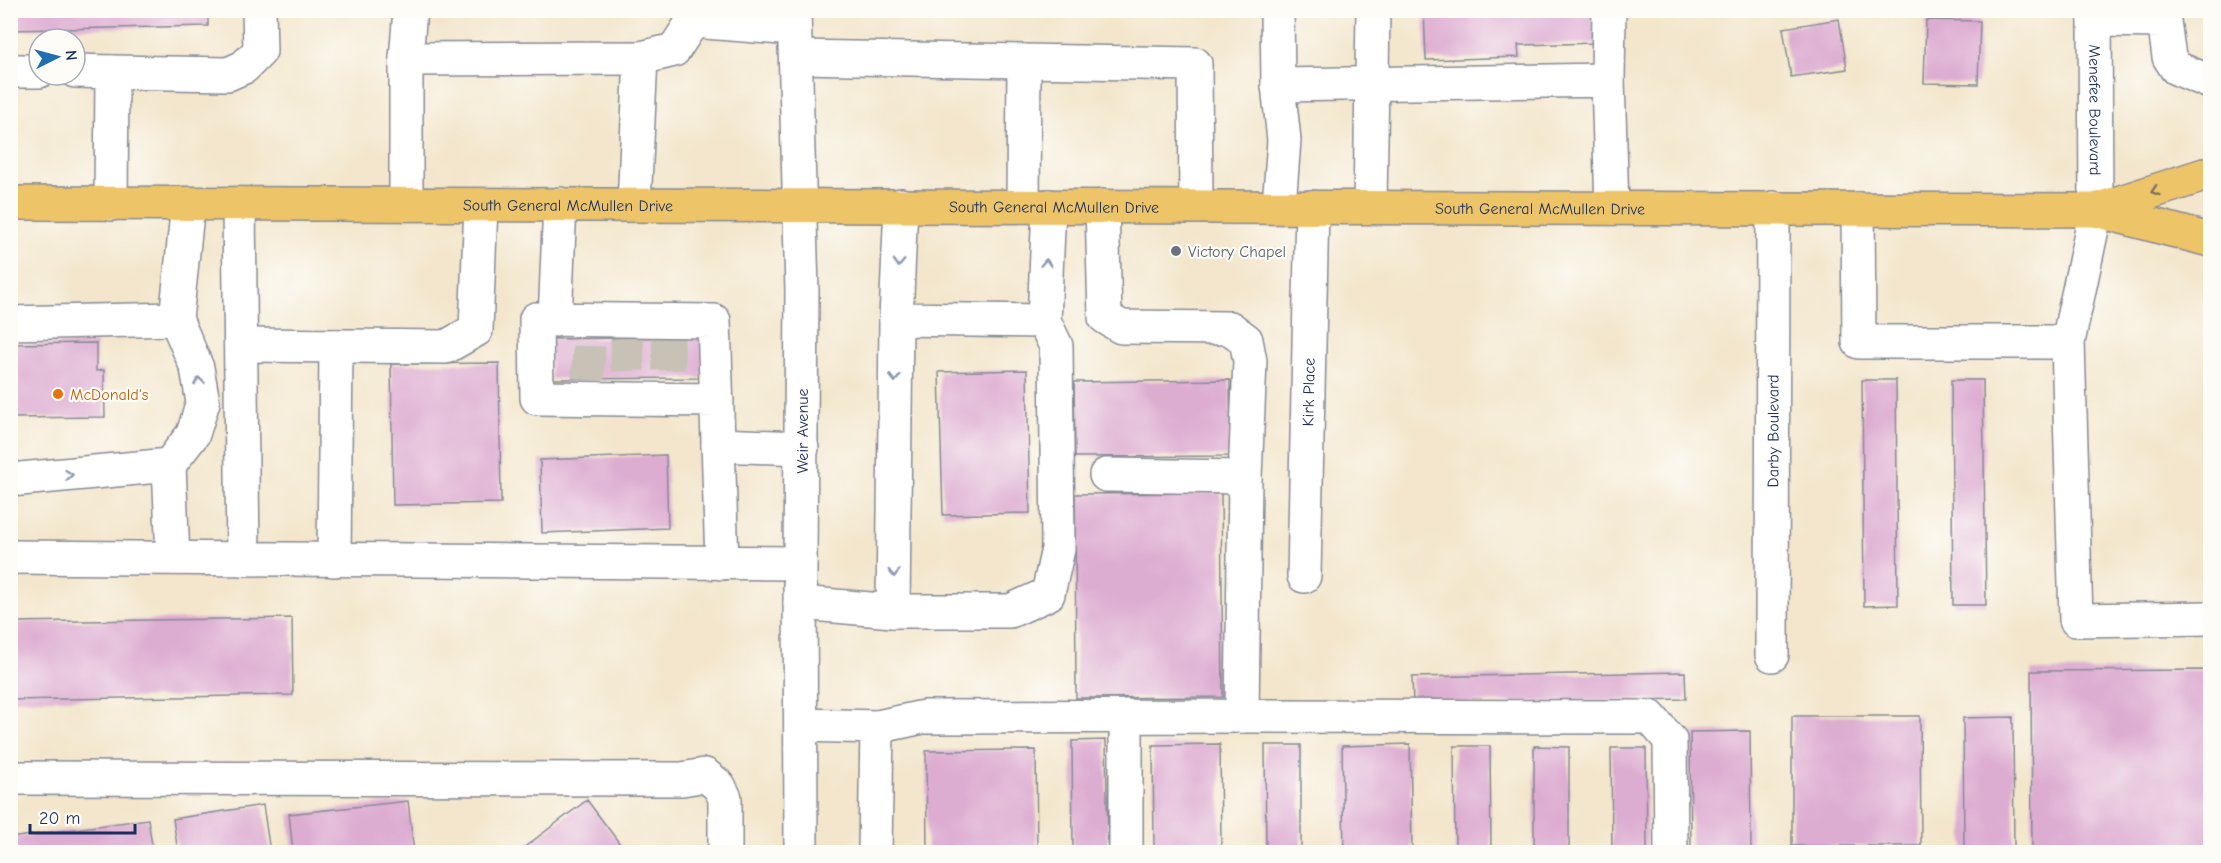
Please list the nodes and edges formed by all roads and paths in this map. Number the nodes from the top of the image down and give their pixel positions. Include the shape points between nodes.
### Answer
1 (259, 10) edge
2 (410, 10) edge
3 (1277, 10) edge
4 (1373, 10) edge
5 (1609, 10) edge
6 (2095, 15) edge
7 (693, 16) edge
8 (2165, 16) edge
9 (794, 32) edge
10 (641, 58) junction
11 (406, 59) junction
12 (1024, 61) junction
13 (10, 71) edge
14 (27, 71) edge
15 (87, 71) edge
16 (112, 72) junction
17 (1608, 80) junction
18 (2211, 82) edge
19 (1372, 83) junction
20 (1278, 85) junction
21 (2211, 173) edge
22 (10, 203) edge
23 (111, 204) junction
24 (188, 204) junction
25 (239, 204) junction
26 (406, 204) junction
27 (481, 204) junction
28 (560, 204) junction
29 (634, 204) junction
30 (901, 205) junction
31 (800, 206) junction
32 (1036, 206) junction
33 (1102, 206) junction
34 (1196, 206) junction
35 (1279, 206) junction
36 (1312, 207) junction
37 (1370, 207) junction
38 (1612, 208) junction
39 (1773, 208) junction
40 (1858, 209) junction
41 (2096, 210) junction
42 (2211, 240) edge
43 (176, 319) junction
44 (896, 319) junction
45 (555, 320) junction
46 (1044, 321) junction
47 (10, 323) edge
48 (2068, 342) junction
49 (241, 345) junction
50 (336, 346) junction
51 (717, 400) junction
52 (718, 445) junction
53 (802, 448) junction
54 (170, 465) junction
55 (1106, 475) dead end
56 (1245, 477) junction
57 (10, 480) edge
58 (10, 557) edge
59 (173, 558) junction
60 (243, 559) junction
61 (334, 560) junction
62 (722, 563) junction
63 (800, 563) junction
64 (1304, 576) dead end
65 (800, 603) junction
66 (893, 611) junction
67 (2211, 618) edge
68 (1772, 655) dead end
69 (1126, 716) junction
70 (1242, 716) junction
71 (801, 725) junction
72 (877, 727) junction
73 (10, 778) edge
74 (725, 852) edge
75 (801, 852) edge
76 (875, 852) edge
77 (1126, 852) edge
78 (1671, 852) edge

1 - 16 street via 260,51 244,67 228,74
2 - 11 street
3 - 20 street
4 - 19 street
5 - 17 street
6 - 8 street
6 - 41 street, Menefee Boulevard
7 - 9 street
7 - 10 street via 674,50
8 - 18 street via 2169,57 2176,68
9 - 12 street
9 - 31 street, Weir Avenue
10 - 11 street
10 - 29 street
11 - 26 street
12 - 32 street
12 - 34 street via 1196,64
13 - 14 street
15 - 16 street
16 - 23 street
17 - 19 street
17 - 38 street
19 - 20 street
19 - 37 street
20 - 35 street via 1284,140
21 -> 41 main road, South General McMullen Drive
22 - 23 main road, South General McMullen Drive
23 - 24 main road, South General McMullen Drive
24 - 25 main road, South General McMullen Drive
24 - 43 street
25 - 26 main road, South General McMullen Drive
25 - 49 street
26 - 27 main road, South General McMullen Drive
27 - 28 main road, South General McMullen Drive
27 - 50 street via 476,330 446,347
28 - 29 main road, South General McMullen Drive
28 - 45 street
29 - 31 main road, South General McMullen Drive
30 - 31 main road, South General McMullen Drive
30 - 32 main road, South General McMullen Drive
30 -> 44 street
31 - 53 street, Weir Avenue
32 - 33 main road, South General McMullen Drive
46 -> 32 street
33 - 34 main road, South General McMullen Drive
33 - 56 street via 1105,317 1121,327 1230,328 1246,340 1250,361
34 - 35 main road, South General McMullen Drive
35 - 36 main road, South General McMullen Drive
36 - 37 main road, South General McMullen Drive
36 - 64 street, Kirk Place
37 - 38 main road, South General McMullen Drive
38 - 39 main road, South General McMullen Drive
39 - 40 main road, South General McMullen Drive
39 - 68 street, Darby Boulevard
40 - 41 main road, South General McMullen Drive
40 - 48 street via 1859,342
41 - 42 main road, South General McMullen Drive
41 - 48 street, Menefee Boulevard
43 - 47 street
54 -> 43 street via 193,434 203,402 197,368
44 - 46 street
44 -> 66 street
45 - 51 street via 589,329 668,330 714,321
45 - 51 street via 536,320 537,399 588,389 669,389
46 - 66 street via 1056,346 1058,549 1048,594 1010,611
48 - 67 street, Menefee Boulevard via 2076,620
49 - 50 street
49 - 60 street
50 - 61 street
51 - 52 street
52 - 53 street
52 - 62 street
53 - 63 street, Weir Avenue
57 -> 54 street
54 - 59 street
55 - 56 street
56 - 70 street
58 - 59 street
59 - 60 street
60 - 61 street
61 - 62 street
62 - 63 street
63 - 65 street, Weir Avenue
65 - 66 street
65 - 71 street, Weir Avenue
69 - 70 street
69 - 72 street via 923,717
69 - 77 street
70 - 78 street via 1650,717 1670,740
71 - 72 street
71 - 75 street, Weir Avenue
72 - 76 street
73 - 74 street via 682,779 705,775 719,786 725,798

